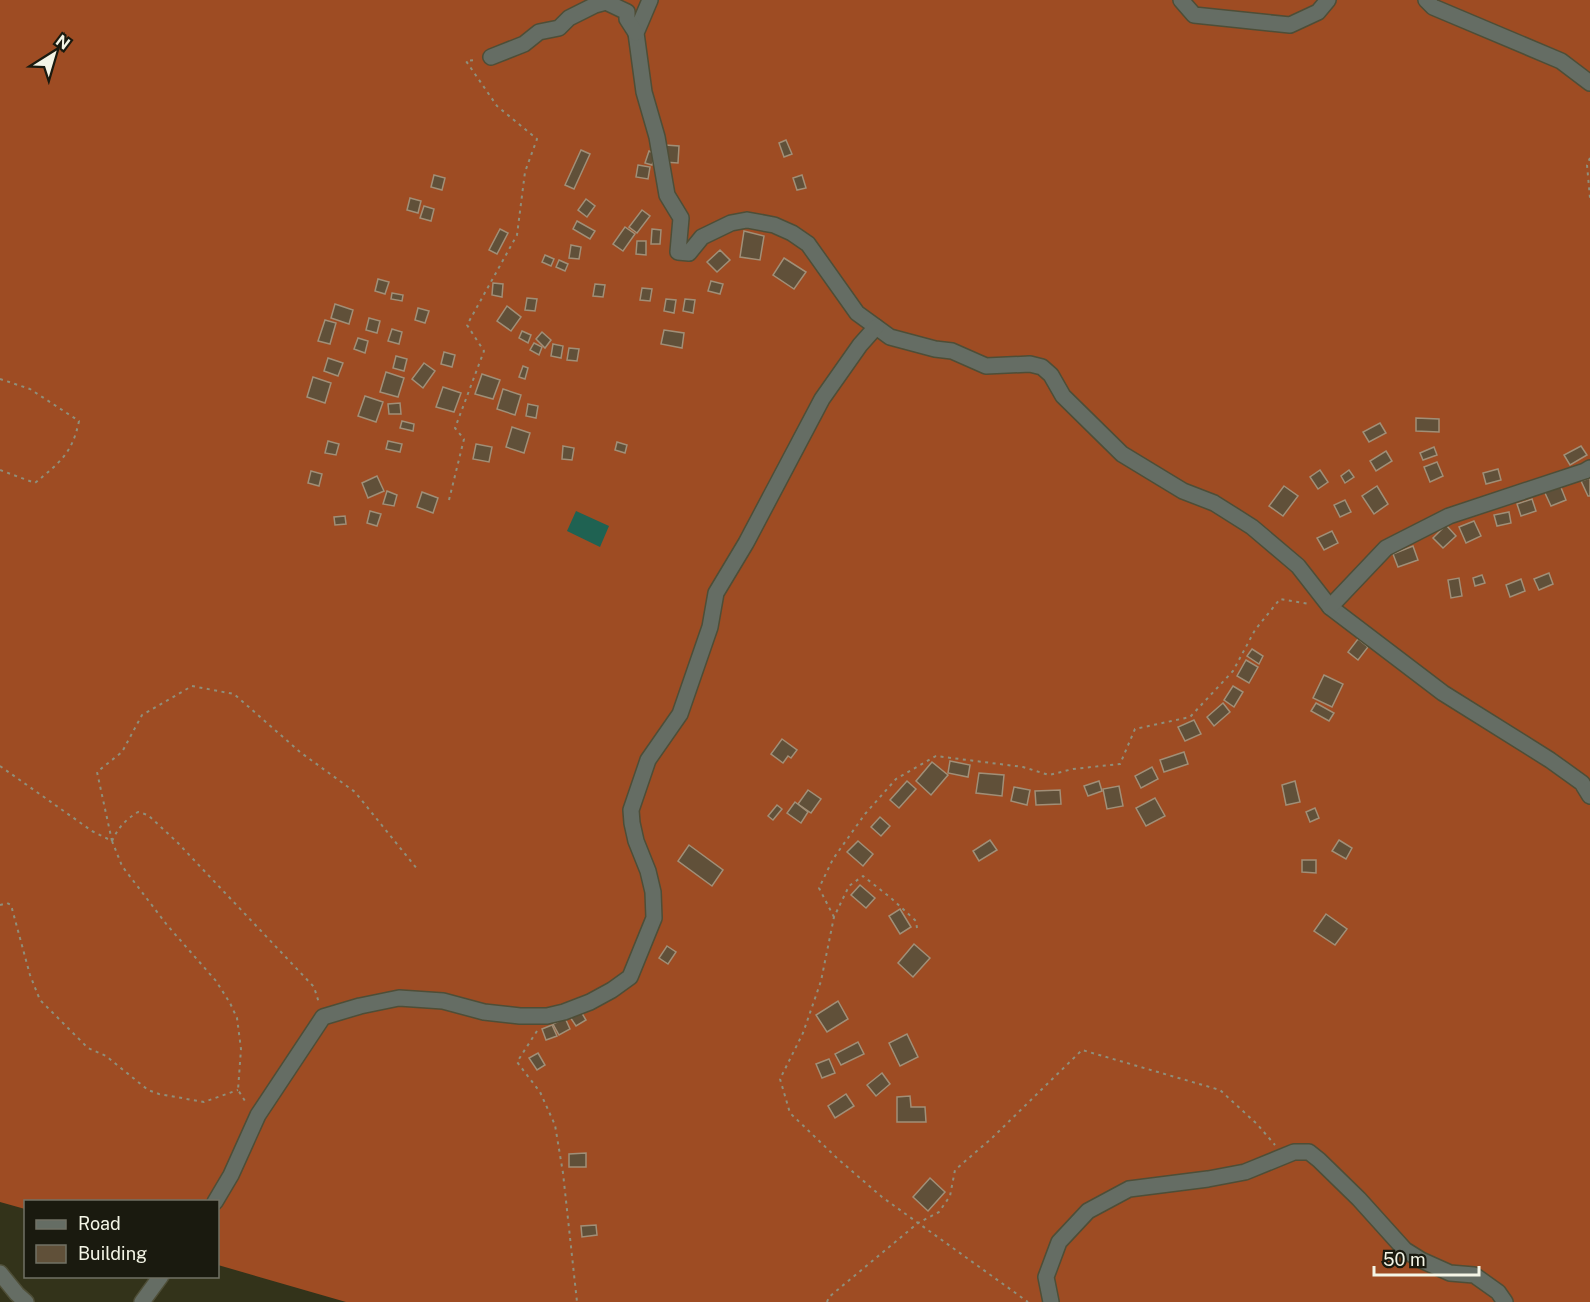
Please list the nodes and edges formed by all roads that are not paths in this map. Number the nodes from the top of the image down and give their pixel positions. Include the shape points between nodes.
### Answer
1 (650, 0) edge
2 (1181, 0) edge
3 (1328, 0) edge
4 (1426, 0) edge
5 (636, 33) junction
6 (491, 57) road end
7 (1590, 83) edge
8 (876, 327) junction
9 (1590, 468) edge
10 (1330, 607) junction
11 (1590, 796) edge
12 (216, 1200) edge
13 (0, 1273) edge
14 (160, 1278) edge
15 (27, 1302) edge
16 (142, 1302) edge
17 (1051, 1302) edge
18 (1505, 1302) edge

1 - 5 street
2 - 3 street via 1194,15 1290,25 1318,12
4 - 7 street via 1433,7 1561,61
5 - 6 street via 627,12 606,3
5 - 8 street via 644,92 667,195 681,218 678,252 689,253 702,237 731,223 747,220 774,225 808,244 857,313
8 - 10 street via 890,338 952,351 986,366 1042,367 1063,396 1122,454 1252,527 1298,566
8 - 12 street via 822,399 716,593 710,627 680,714 648,760 631,810 653,892 654,918 630,977 590,1002 547,1016 484,1012 443,1002 399,998 323,1017 256,1119
9 - 10 street via 1449,516 1386,548
10 - 11 street via 1443,693 1582,783
13 - 15 street
14 - 16 street
17 - 18 street via 1046,1277 1059,1242 1088,1211 1129,1189 1245,1172 1294,1152 1309,1152 1319,1160 1406,1250 1450,1273 1474,1275

